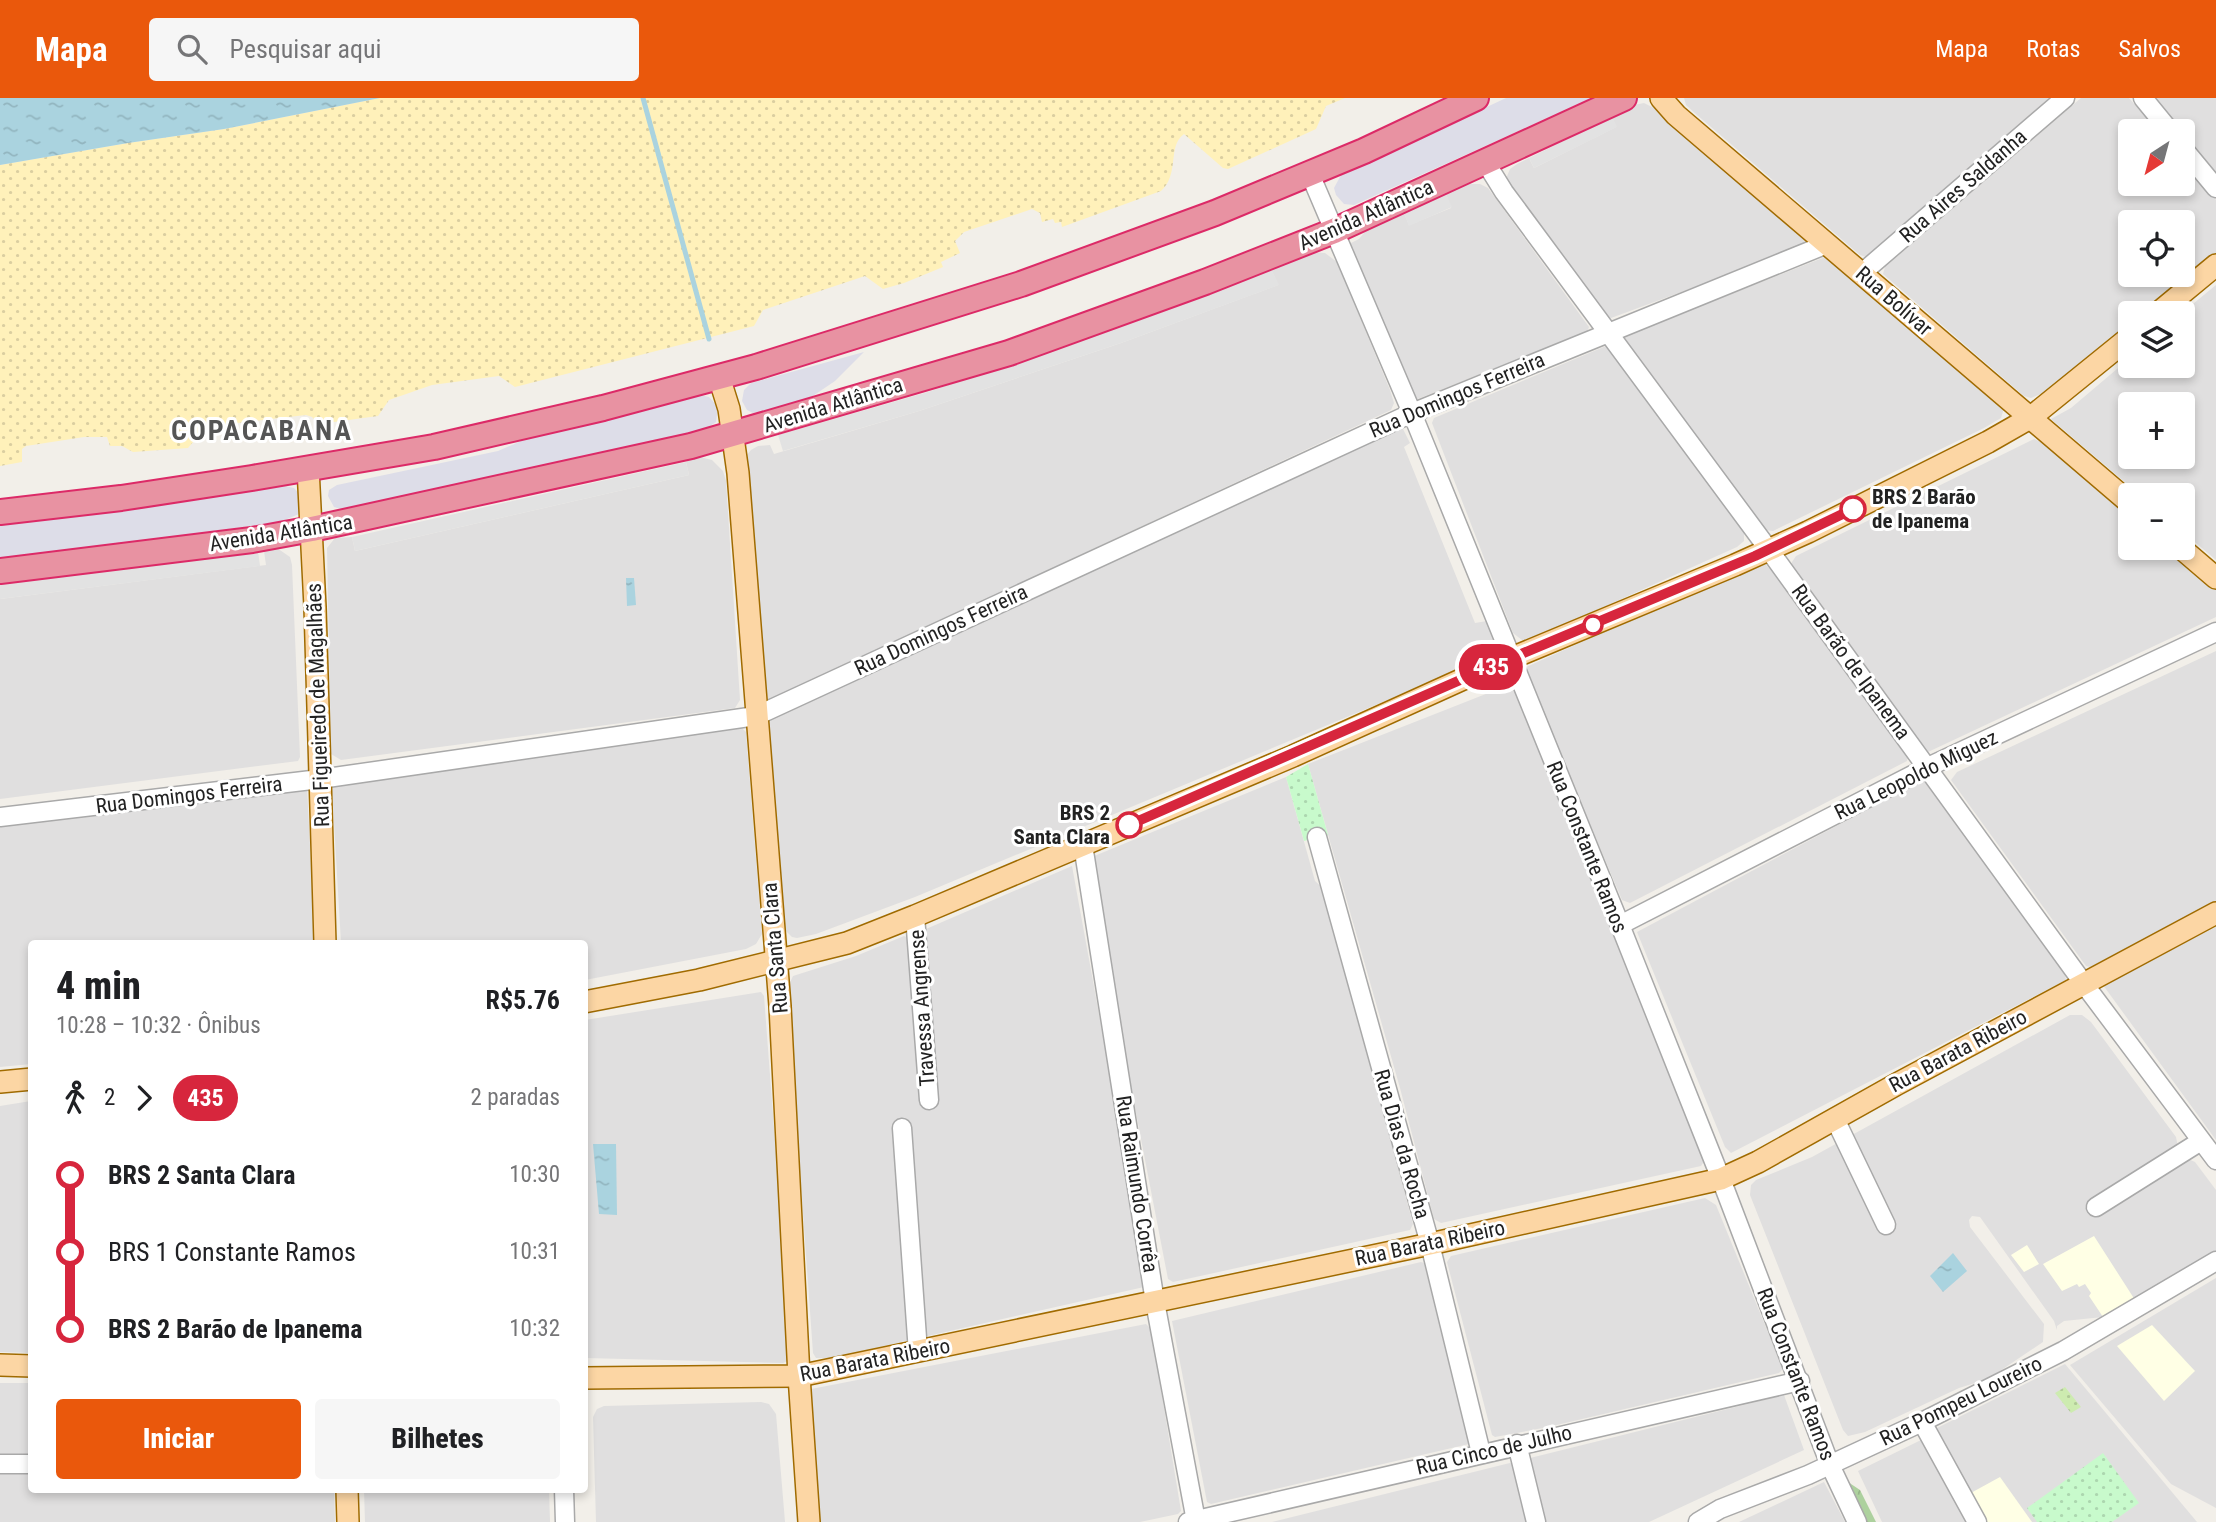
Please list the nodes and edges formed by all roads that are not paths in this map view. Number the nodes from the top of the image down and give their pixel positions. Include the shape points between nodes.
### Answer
1 (1476, 98) edge
2 (1625, 98) edge
3 (1661, 98) edge
4 (2065, 98) edge
5 (2143, 98) edge
6 (2160, 119) edge
7 (1486, 163) junction
8 (2195, 163) edge
9 (1310, 174) junction
10 (2216, 188) edge
11 (1334, 231) junction
12 (1827, 244) junction
13 (2216, 265) edge
14 (1862, 273) junction
15 (2172, 301) edge
16 (1607, 332) junction
17 (2118, 347) edge
18 (719, 377) junction
19 (1412, 413) junction
20 (2030, 418) junction
21 (733, 434) junction
22 (308, 468) junction
23 (2118, 493) edge
24 (0, 512) edge
25 (312, 529) junction
26 (1769, 550) junction
27 (2195, 560) edge
28 (0, 571) edge
29 (2216, 578) edge
30 (2216, 632) edge
31 (1511, 660) junction
32 (756, 716) junction
33 (1928, 767) junction
34 (320, 779) junction
35 (0, 817) edge
36 (1317, 837) dead end
37 (1083, 845) junction
38 (2216, 914) edge
39 (915, 916) junction
40 (1620, 925) junction
41 (325, 940) edge
42 (776, 961) junction
43 (2084, 984) junction
44 (588, 1001) edge
45 (28, 1079) edge
46 (0, 1082) edge
47 (929, 1100) dead end
48 (1835, 1119) junction
49 (902, 1128) dead end
50 (2201, 1141) junction
51 (2216, 1160) edge
52 (1721, 1179) junction
53 (2096, 1207) dead end
54 (1886, 1225) dead end
55 (1430, 1244) junction
56 (2216, 1261) edge
57 (1155, 1302) junction
58 (918, 1352) junction
59 (0, 1364) edge
60 (28, 1366) edge
61 (799, 1376) junction
62 (588, 1378) edge
63 (1800, 1381) junction
64 (1922, 1422) junction
65 (1517, 1444) junction
66 (1481, 1453) junction
67 (0, 1464) edge
68 (28, 1464) edge
69 (1830, 1465) junction
70 (347, 1493) edge
71 (564, 1493) edge
72 (1192, 1521) edge
73 (348, 1522) edge
74 (565, 1522) edge
75 (809, 1522) edge
76 (1536, 1522) edge
77 (1698, 1522) edge
78 (1857, 1522) edge
79 (1977, 1522) edge

1 - 9 highway
2 - 7 highway, Avenida Atlântica
3 - 12 main road, Rua Bolívar
4 - 14 street, Rua Aires Saldanha
5 - 6 street
7 - 11 highway, Avenida Atlântica
7 - 16 street, Rua Barão de Ipanema
8 - 10 street
9 - 11 street, Rua Constante Ramos
9 - 18 highway via 1021,284
11 - 19 street, Rua Constante Ramos
11 - 21 highway, Avenida Atlântica via 1009,353
12 - 14 main road, Rua Bolívar
12 - 16 street, Rua Domingos Ferreira
13 - 15 main road
14 - 20 main road, Rua Bolívar
16 - 19 street, Rua Domingos Ferreira
16 - 26 street, Rua Barão de Ipanema
17 - 20 main road
18 - 21 main road, Rua Santa Clara
18 - 22 highway via 434,447
19 - 31 street, Rua Constante Ramos
19 - 32 street, Rua Domingos Ferreira
20 - 23 main road, Rua Bolívar
20 - 26 main road
21 - 25 highway, Avenida Atlântica
21 - 32 main road, Rua Santa Clara
22 - 24 highway
22 - 25 main road, Rua Figueiredo de Magalhães
25 - 28 highway, Avenida Atlântica
25 - 34 main road, Rua Figueiredo de Magalhães
26 - 31 main road
26 - 33 street, Rua Barão de Ipanema
27 - 29 main road
30 - 33 street, Rua Leopoldo Miguez
31 - 37 main road
31 - 40 street, Rua Constante Ramos
32 - 34 street, Rua Domingos Ferreira
32 - 42 main road, Rua Santa Clara
33 - 40 street, Rua Leopoldo Miguez
33 - 43 street, Rua Barão de Ipanema
34 - 35 street, Rua Domingos Ferreira
34 - 41 main road, Rua Figueiredo de Magalhães
36 - 55 street, Rua Dias da Rocha
37 - 39 main road
37 - 57 street, Rua Raimundo Corrêa
38 - 43 main road, Rua Barata Ribeiro
39 - 42 main road via 847,943
39 - 47 street, Travessa Angrense
40 - 52 street, Rua Constante Ramos
42 - 44 main road
42 - 61 main road, Rua Santa Clara
43 - 48 main road, Rua Barata Ribeiro
43 - 50 street, Rua Barão de Ipanema
45 - 46 main road
48 - 52 main road, Rua Barata Ribeiro
48 - 54 street
49 - 58 street
50 - 51 street, Rua Barão de Ipanema
50 - 53 street
52 - 55 main road, Rua Barata Ribeiro
52 - 63 street, Rua Constante Ramos
55 - 57 main road, Rua Barata Ribeiro
55 - 66 street, Rua Dias da Rocha
56 - 64 street, Rua Pompeu Loureiro via 2063,1351
57 - 58 main road, Rua Barata Ribeiro
57 - 72 street, Rua Raimundo Corrêa
58 - 61 main road, Rua Barata Ribeiro
59 - 60 main road
61 - 62 main road, Rua Barata Ribeiro
61 - 75 main road, Rua Santa Clara
63 - 65 street, Rua Cinco de Julho
63 - 69 street, Rua Constante Ramos
64 - 69 street, Rua Pompeu Loureiro
64 - 79 street
65 - 66 street, Rua Cinco de Julho
65 - 76 street
66 - 72 street, Rua Cinco de Julho
67 - 68 street
69 - 77 street, Rua Pompeu Loureiro
69 - 78 street, Rua Constante Ramos
70 - 73 main road
71 - 74 street

